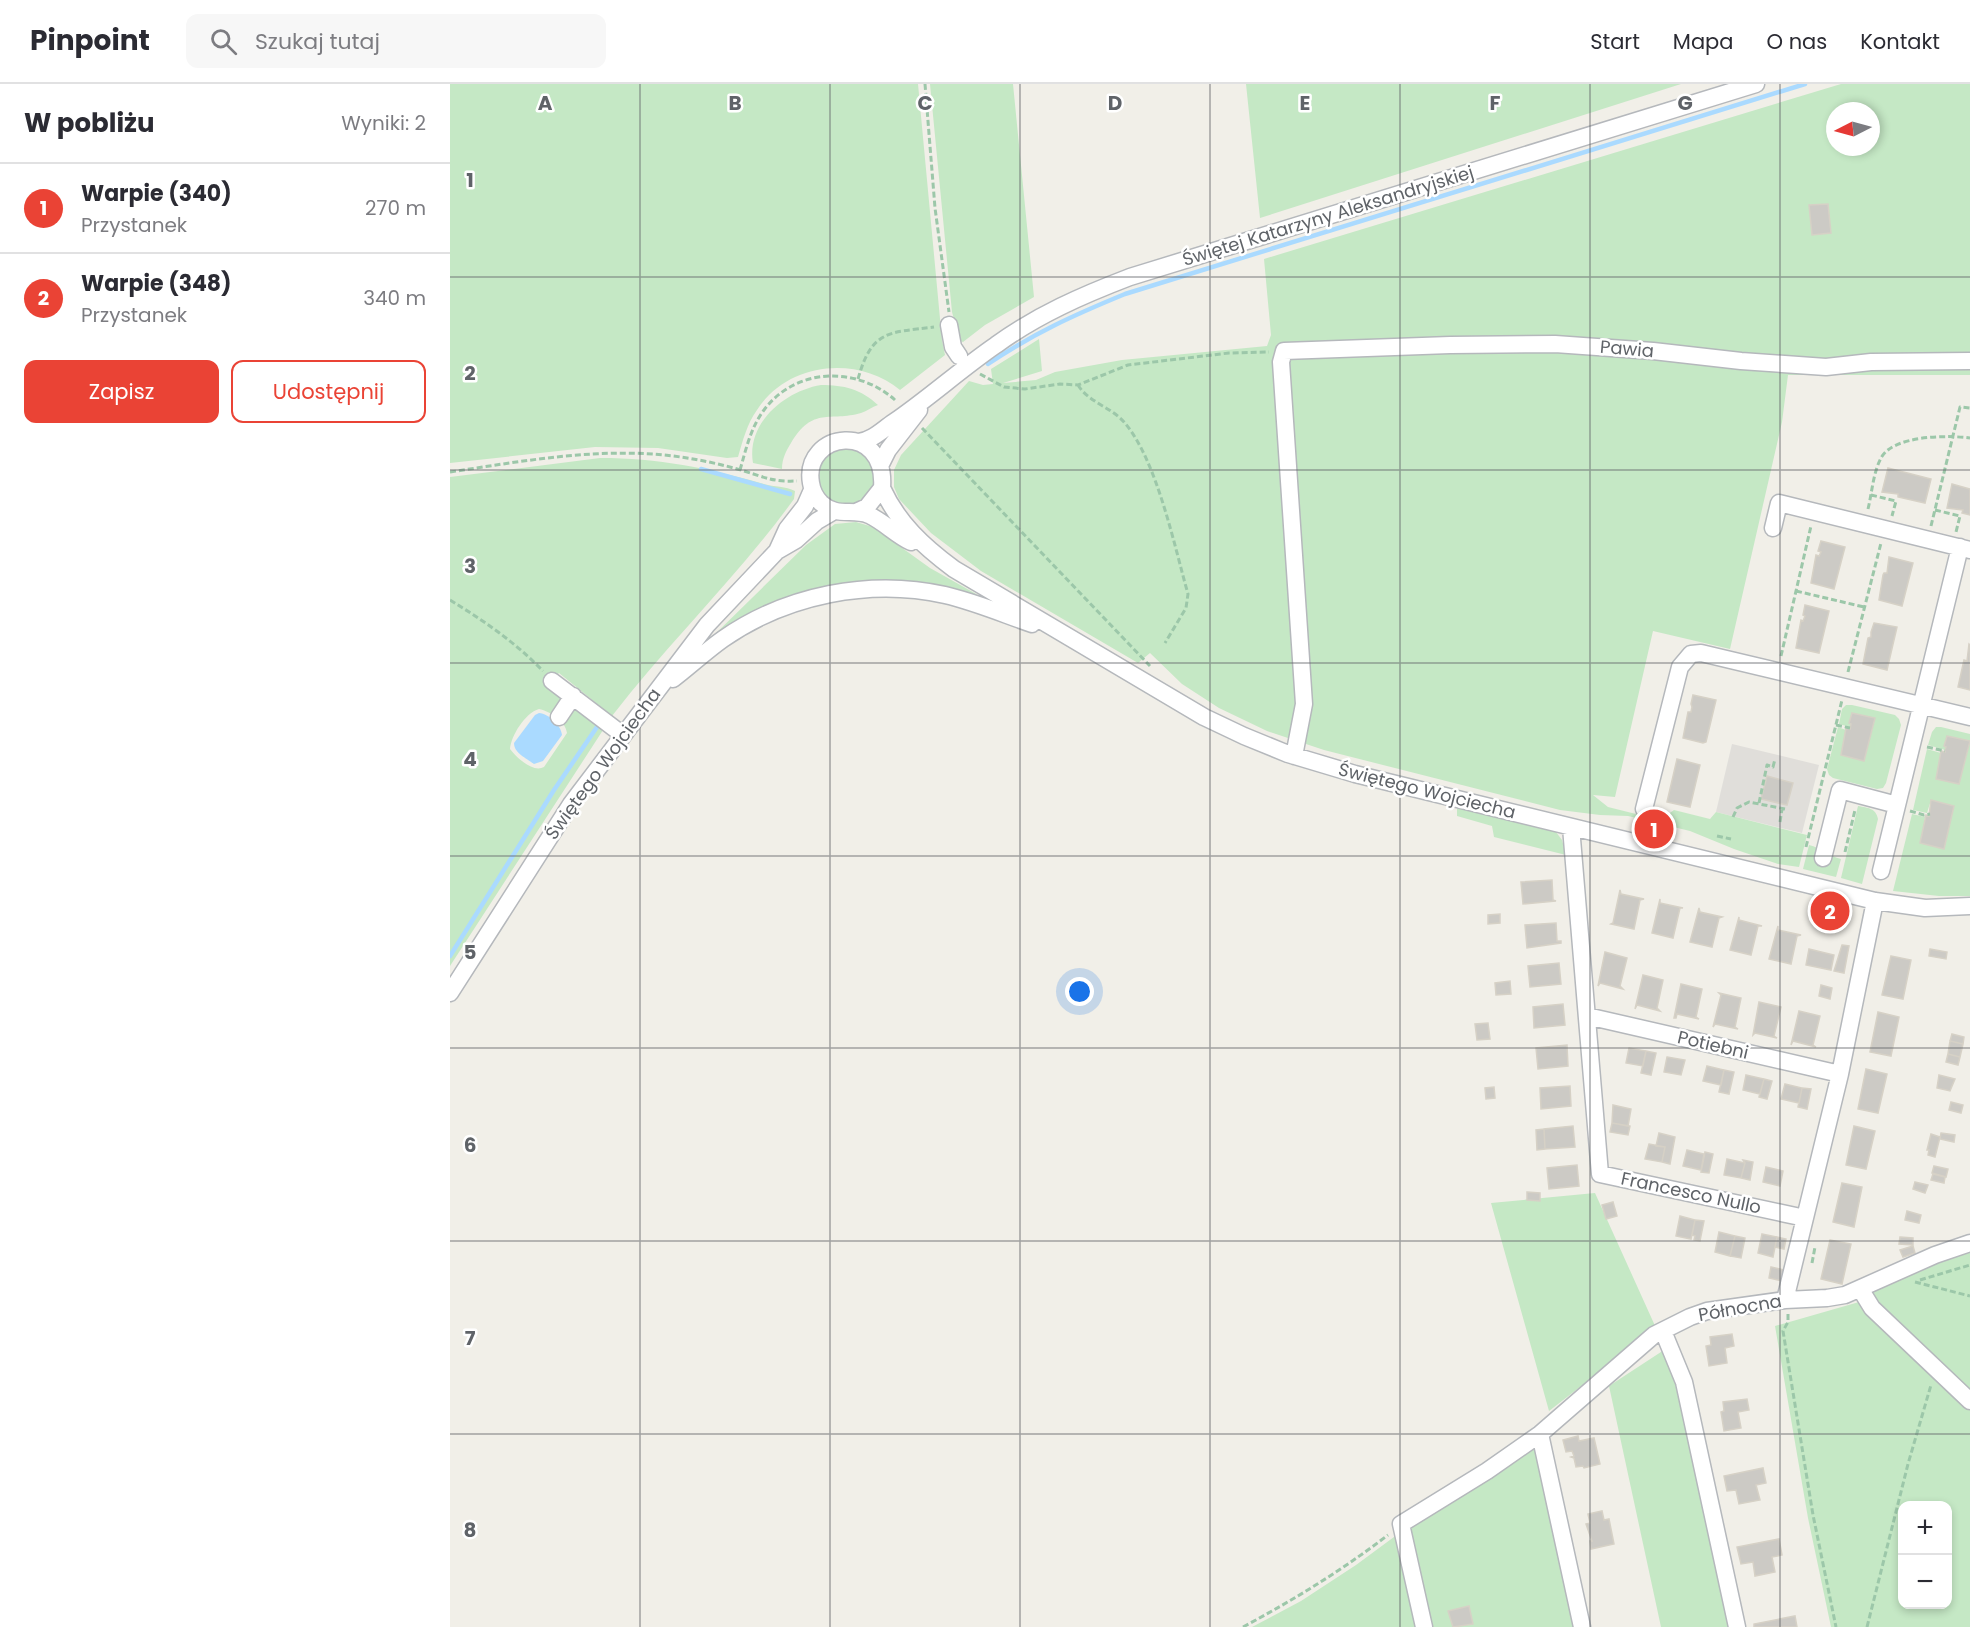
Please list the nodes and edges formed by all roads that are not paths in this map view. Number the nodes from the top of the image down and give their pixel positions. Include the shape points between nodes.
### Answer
1 (1756, 84) edge
2 (949, 325) road end
3 (962, 361) junction
4 (1970, 361) edge
5 (926, 400) junction
6 (859, 442) junction
7 (881, 464) junction
8 (806, 485) junction
9 (882, 488) junction
10 (834, 511) junction
11 (856, 512) junction
12 (1773, 528) dead end
13 (1962, 543) edge
14 (777, 551) junction
15 (929, 551) junction
16 (1061, 634) junction
17 (552, 681) road end
18 (657, 691) junction
19 (573, 696) junction
20 (1921, 706) junction
21 (559, 717) dead end
22 (1970, 717) edge
23 (623, 735) junction
24 (1294, 756) junction
25 (1907, 806) junction
26 (1644, 809) dead end
27 (1571, 827) junction
28 (1823, 858) dead end
29 (1881, 871) dead end
30 (1875, 902) junction
31 (1970, 906) edge
32 (450, 993) edge
33 (1587, 1016) junction
34 (1840, 1074) junction
35 (1805, 1218) junction
36 (1970, 1243) edge
37 (1864, 1295) dead end
38 (1785, 1300) junction
39 (1663, 1331) junction
40 (1970, 1401) edge
41 (1540, 1434) junction
42 (1424, 1627) edge
43 (1582, 1627) edge
44 (1737, 1627) edge

1 - 3 street, Świętej Katarzyny Aleksandryjskiej via 1130,277 1041,316
2 - 3 street via 953,347
3 - 5 street, Świętej Katarzyny Aleksandryjskiej
4 - 24 street, Pawia via 1871,362 1826,367 1555,344 1284,351 1281,362 1304,704
5 - 6 street, Świętej Katarzyny Aleksandryjskiej via 868,441
5 - 7 street, Świętej Katarzyny Aleksandryjskiej
6 - 7 street
6 - 8 street via 845,440 820,451 812,462
7 - 9 street
8 - 10 street via 820,503
8 - 14 street, Świętego Wojciecha via 805,506 787,529
9 - 11 street via 867,507
9 - 15 street, Świętego Wojciecha via 901,523
10 - 11 street
10 - 14 street, Świętego Wojciecha
11 - 15 street, Świętego Wojciecha via 867,514
12 - 13 street via 1779,503
13 - 20 street
14 - 18 street, Świętego Wojciecha via 707,624
15 - 16 street, Świętego Wojciecha
16 - 18 street via 945,595 899,589 851,590 796,603 746,625
16 - 24 street, Świętego Wojciecha via 1204,717
17 - 19 street
18 - 23 street, Świętego Wojciecha
19 - 21 street
19 - 23 street
20 - 22 street
20 - 25 street
20 - 26 street via 1701,653 1691,654 1680,666
23 - 32 street, Świętego Wojciecha via 571,804
24 - 27 street, Świętego Wojciecha
25 - 28 street via 1840,790
25 - 29 street
27 - 30 street, Świętego Wojciecha
27 - 33 street, Francesco Nullo
30 - 31 street, Świętego Wojciecha via 1924,908
30 - 34 street
33 - 34 street, Potiebni
33 - 35 street, Francesco Nullo via 1600,1174
34 - 35 street
35 - 38 street
36 - 38 street, Północna via 1845,1295
37 - 40 street via 1872,1308
38 - 39 street, Północna via 1707,1311
39 - 41 street, Północna
39 - 44 street via 1684,1382
41 - 42 street, Północna via 1487,1472 1401,1524
41 - 43 street

